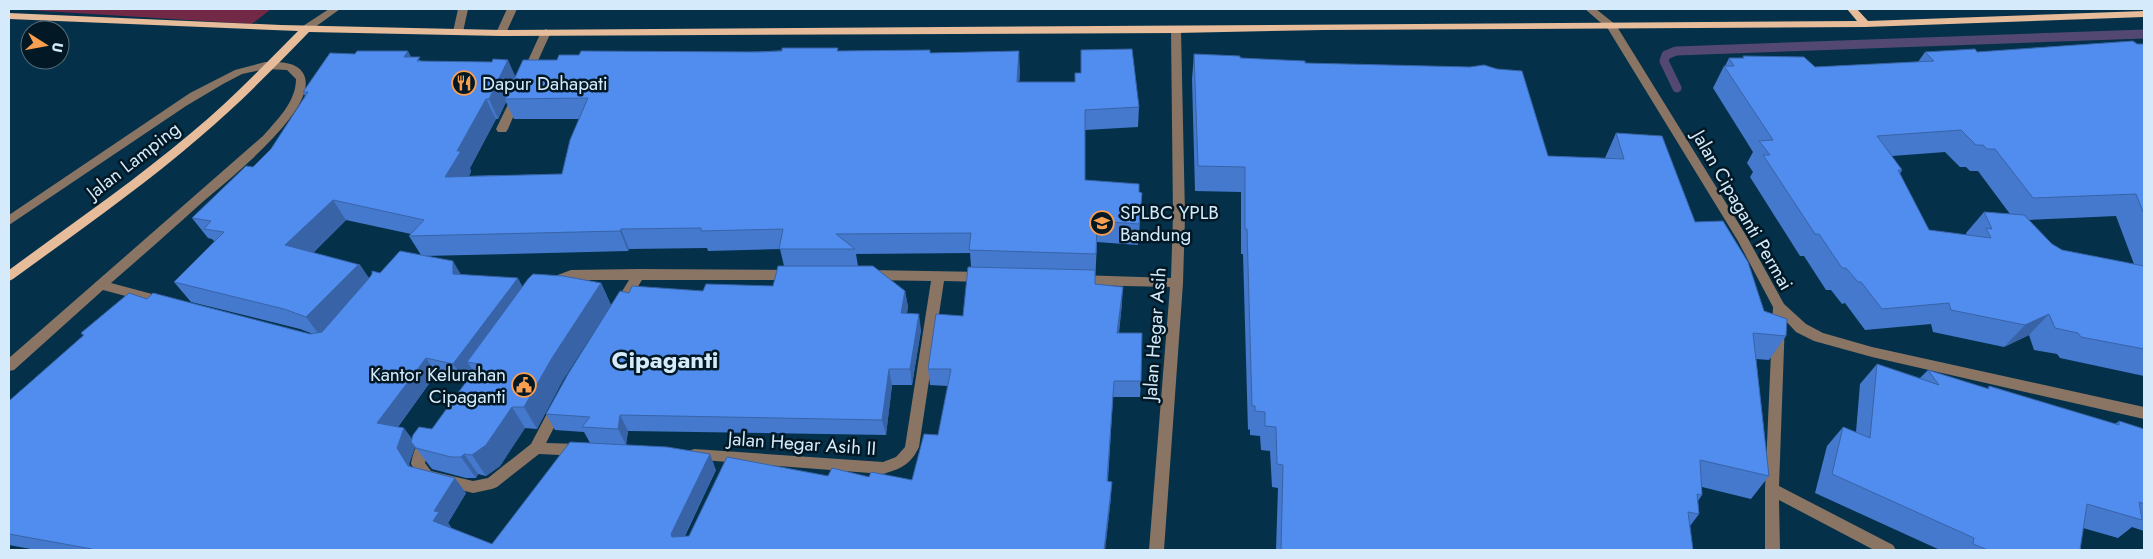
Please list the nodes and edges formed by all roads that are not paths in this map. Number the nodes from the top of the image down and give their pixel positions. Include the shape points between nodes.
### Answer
1 (319, 9) edge
2 (335, 9) edge
3 (463, 9) edge
4 (512, 9) edge
5 (1590, 9) edge
6 (1852, 9) edge
7 (2144, 14) edge
8 (9, 16) edge
9 (1864, 24) junction
10 (1612, 27) junction
11 (307, 28) junction
12 (1176, 30) junction
13 (458, 32) junction
14 (546, 32) junction
15 (501, 33) junction
16 (274, 64) junction
17 (502, 129) dead end
18 (9, 221) edge
19 (639, 274) junction
20 (808, 275) edge
21 (858, 275) edge
22 (9, 276) edge
23 (938, 276) junction
24 (998, 278) edge
25 (1067, 280) edge
26 (1177, 283) junction
27 (100, 285) junction
28 (540, 291) edge
29 (176, 305) edge
30 (1779, 307) junction
31 (614, 314) edge
32 (9, 366) edge
33 (566, 393) edge
34 (2144, 413) edge
35 (437, 430) edge
36 (536, 448) junction
37 (595, 450) edge
38 (683, 455) edge
39 (732, 457) junction
40 (724, 474) edge
41 (1772, 489) junction
42 (1158, 548) edge
43 (1772, 550) edge
44 (1888, 550) edge

1 - 11 street
2 - 11 street
3 - 13 street
4 - 15 street
5 - 10 street, Jalan Cipaganti Permai
6 - 9 main road
7 - 9 main road
8 - 11 main road
9 - 10 main road
10 - 12 main road
10 - 30 street, Jalan Cipaganti Permai via 1743,240
11 - 13 main road
11 - 16 main road, Jalan Lamping
12 - 14 main road
12 - 26 street, Jalan Hegar Asih
13 - 15 main road
14 - 15 main road
14 - 17 street
16 - 18 street, Jalan Lamping via 233,74 176,107
16 - 22 main road, Jalan Lamping via 220,114 140,179
16 - 27 street via 299,73 302,81 300,97 267,139
19 - 20 street
19 - 28 street via 571,275 546,284
19 - 31 street
21 - 23 street
23 - 24 street
23 - 39 street, Jalan Hegar Asih II via 912,447 906,459 883,468
25 - 26 street
26 - 42 street, Jalan Hegar Asih
27 - 29 street
27 - 32 street
30 - 34 street via 1801,328 1845,345
30 - 41 street, Jalan Cipaganti Permai
33 - 36 street
35 - 36 street via 420,453 418,464 421,470 426,476 473,487 492,483
36 - 37 street
38 - 39 street, Jalan Hegar Asih II
39 - 40 street
41 - 43 street, Jalan Cipaganti Permai
41 - 44 street

